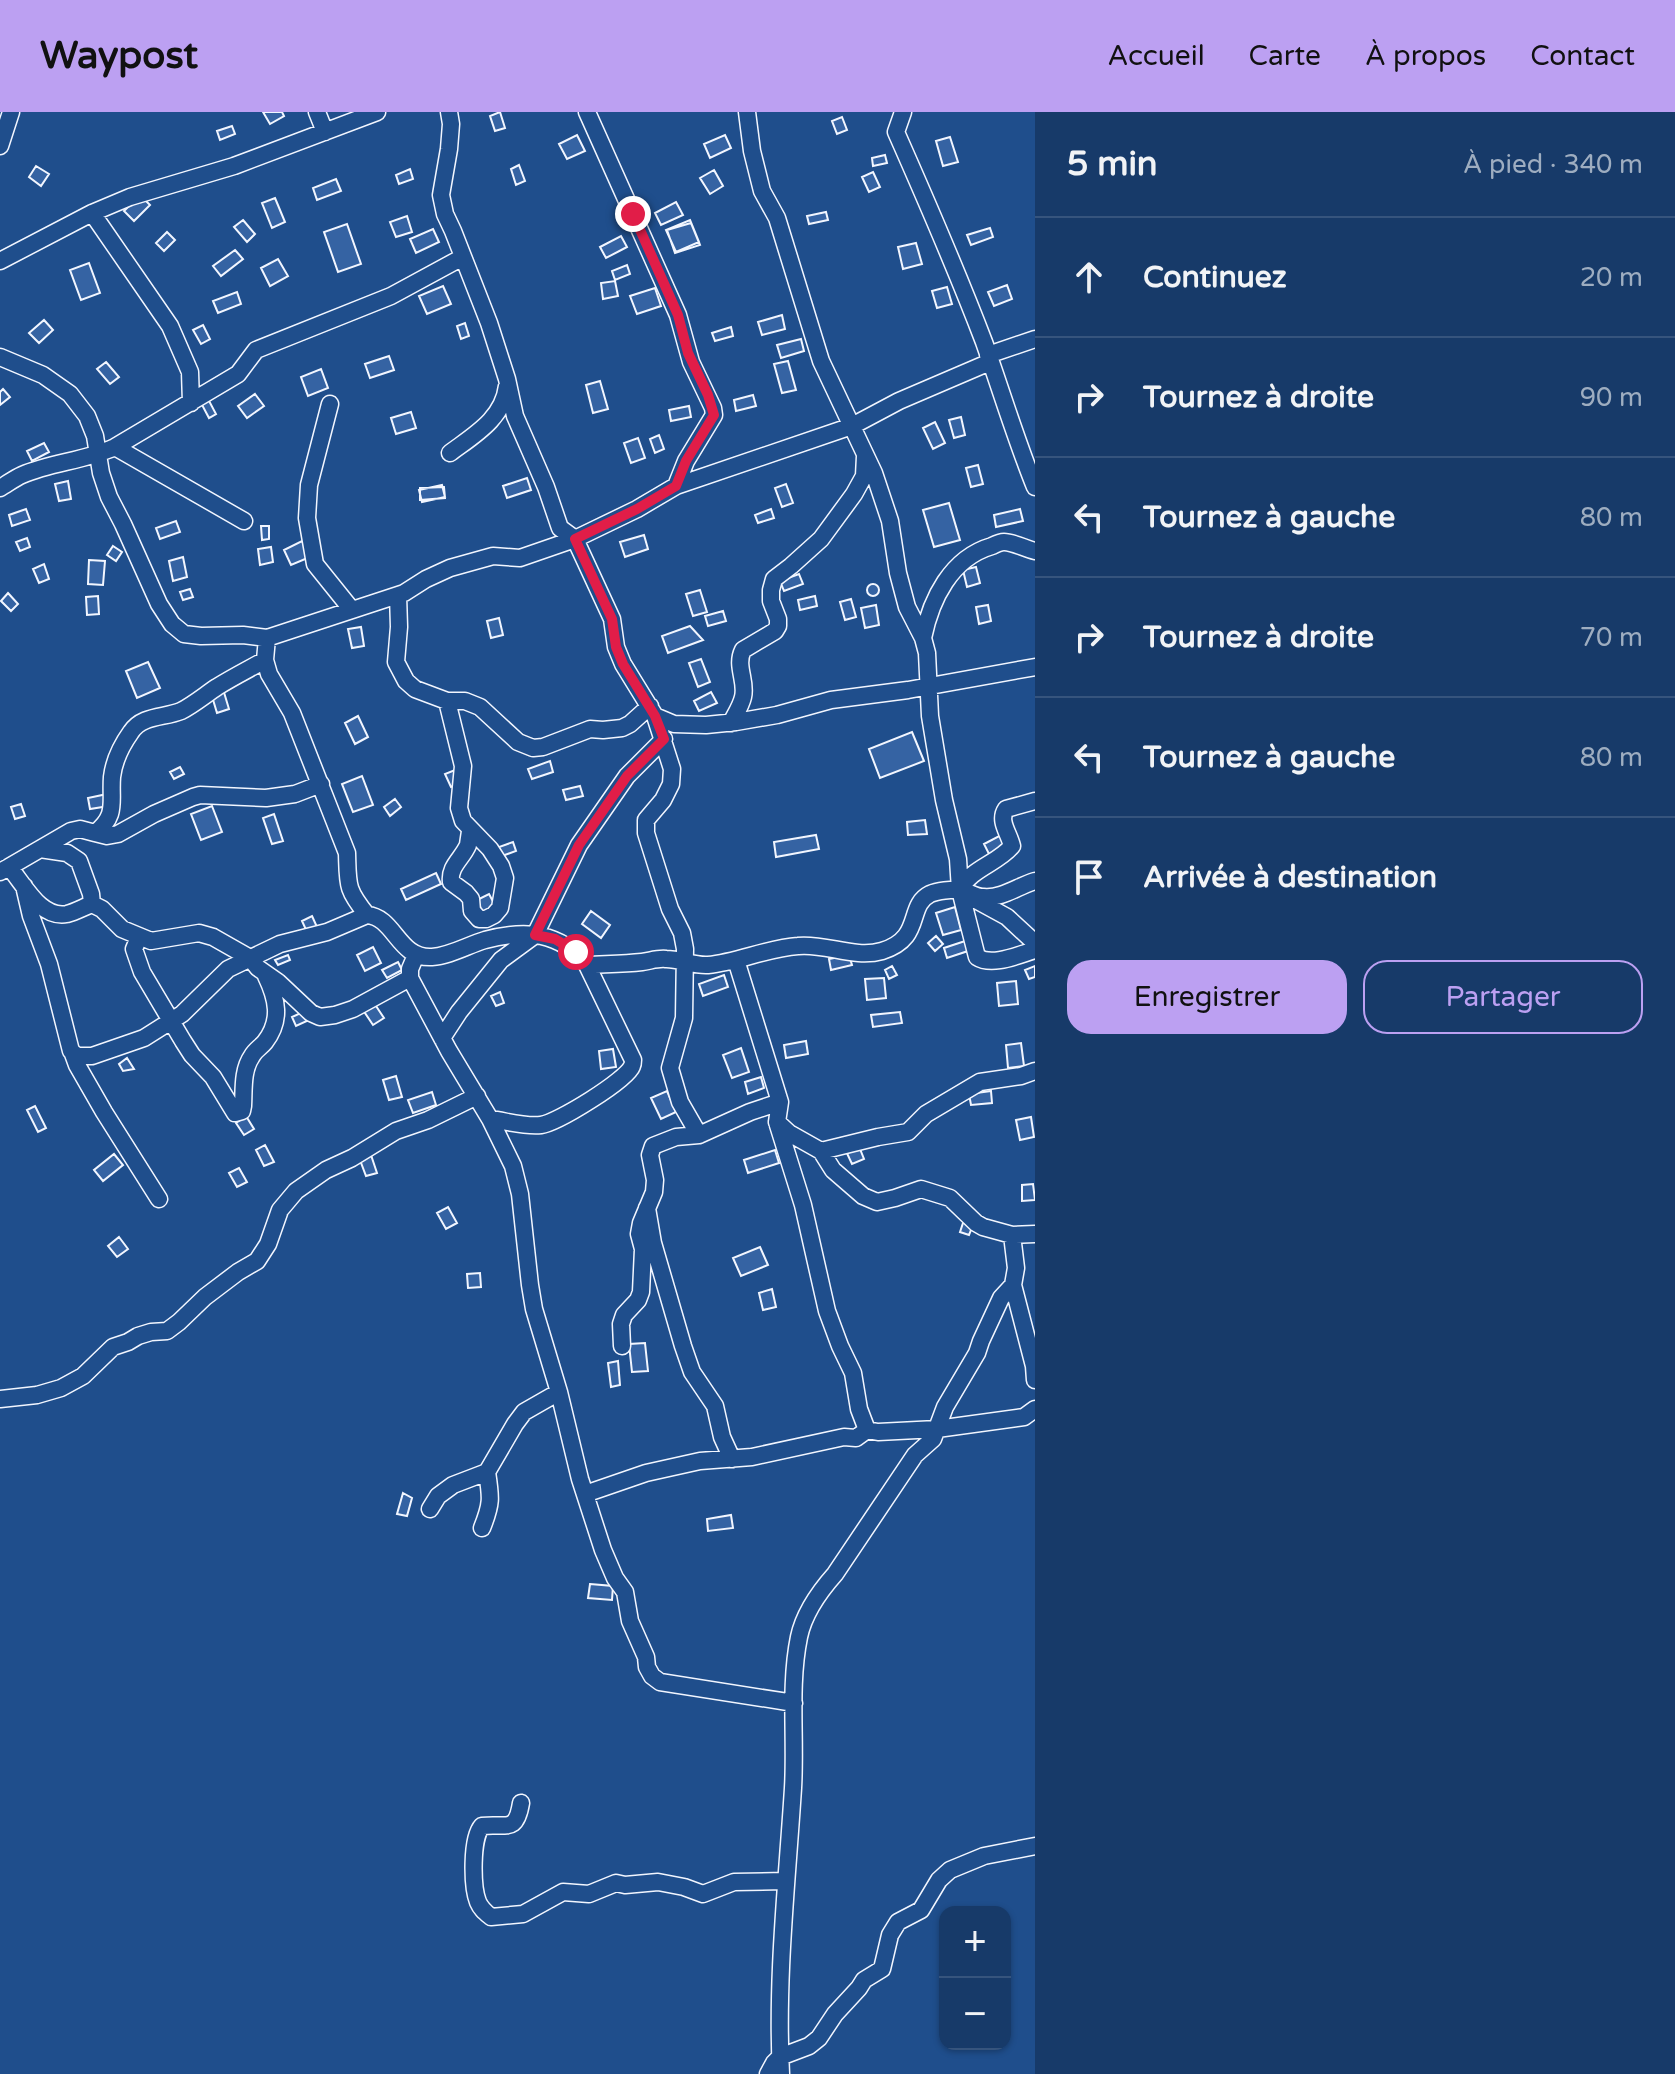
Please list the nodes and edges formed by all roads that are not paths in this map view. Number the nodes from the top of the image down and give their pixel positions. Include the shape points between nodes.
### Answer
1 (11, 112) edge
2 (317, 112) edge
3 (377, 112) edge
4 (449, 112) edge
5 (587, 112) edge
6 (747, 112) edge
7 (888, 112) edge
8 (903, 112) edge
9 (325, 132) junction
10 (896, 132) junction
11 (0, 146) edge
12 (92, 213) junction
13 (463, 257) junction
14 (0, 261) edge
15 (1035, 339) edge
16 (0, 357) edge
17 (989, 358) junction
18 (507, 381) junction
19 (191, 403) junction
20 (330, 404) dead end
21 (852, 426) junction
22 (115, 447) junction
23 (450, 453) dead end
24 (865, 455) junction
25 (97, 456) junction
26 (676, 486) junction
27 (1035, 487) edge
28 (0, 488) edge
29 (244, 521) dead end
30 (575, 539) junction
31 (1035, 551) edge
32 (398, 595) junction
33 (352, 610) junction
34 (267, 638) junction
35 (923, 638) junction
36 (265, 660) junction
37 (1035, 667) edge
38 (932, 678) junction
39 (447, 701) junction
40 (652, 711) junction
41 (731, 723) junction
42 (664, 739) junction
43 (321, 784) junction
44 (1035, 801) edge
45 (470, 831) junction
46 (95, 833) junction
47 (40, 849) junction
48 (5, 870) edge
49 (1035, 881) edge
50 (24, 886) junction
51 (960, 890) junction
52 (92, 904) junction
53 (367, 915) junction
54 (535, 935) junction
55 (139, 937) junction
56 (1035, 943) edge
57 (1035, 950) edge
58 (416, 955) junction
59 (250, 958) junction
60 (736, 960) junction
61 (686, 963) junction
62 (587, 965) junction
63 (266, 974) junction
64 (410, 978) junction
65 (171, 1021) junction
66 (442, 1038) junction
67 (73, 1054) junction
68 (1035, 1071) edge
69 (477, 1096) junction
70 (780, 1102) junction
71 (490, 1119) junction
72 (777, 1122) junction
73 (699, 1135) junction
74 (821, 1151) junction
75 (159, 1199) dead end
76 (647, 1208) junction
77 (1035, 1234) edge
78 (1012, 1235) junction
79 (1013, 1285) junction
80 (622, 1346) dead end
81 (1035, 1380) edge
82 (559, 1392) junction
83 (0, 1399) edge
84 (1031, 1415) edge
85 (937, 1429) junction
86 (867, 1430) junction
87 (722, 1437) junction
88 (732, 1459) junction
89 (705, 1461) junction
90 (487, 1472) junction
91 (585, 1494) junction
92 (430, 1509) dead end
93 (482, 1528) dead end
94 (794, 1703) junction
95 (521, 1803) dead end
96 (1035, 1846) edge
97 (785, 1881) junction
98 (780, 2057) junction
99 (768, 2074) edge
100 (781, 2074) edge

1 - 11 street
2 - 9 street
3 - 9 street
4 - 13 street via 441,195
5 - 26 street via 678,315 691,362 713,408
6 - 21 street via 762,191 777,218 821,361
7 - 10 street
8 - 10 street
9 - 12 street
10 - 17 street
12 - 14 street
12 - 19 street via 170,326 190,372
13 - 18 street
13 - 19 street via 391,296 256,350 238,374
15 - 17 street
16 - 25 street via 43,375 70,394 87,416
17 - 21 street
17 - 27 street
18 - 23 street via 496,414
18 - 30 street via 515,416 560,528
19 - 22 street
20 - 33 street via 309,485 307,518 315,564
21 - 24 street
21 - 26 street
22 - 25 street
22 - 29 street
24 - 35 street via 890,521 907,607
24 - 41 street via 864,476 821,539 774,579 771,601 778,626 740,654 743,697
25 - 28 street via 22,475
25 - 34 street via 109,497 172,624 184,634
26 - 30 street
30 - 32 street via 520,558 493,556 450,568
30 - 40 street via 612,619 623,664
31 - 35 street via 1005,542 968,556 936,594
32 - 33 street
32 - 39 street via 396,662 415,689
33 - 34 street
34 - 36 street
35 - 38 street
36 - 43 street
36 - 46 street via 177,713 133,728 116,757 109,816
37 - 38 street
38 - 41 street via 908,690 831,700
38 - 51 street via 930,716
39 - 40 street via 480,707 518,742 533,748 590,729 622,728
39 - 45 street via 463,766 459,808
40 - 41 street via 674,724
40 - 42 street
42 - 54 street via 627,776 579,845
42 - 61 street via 671,784 646,820 646,833 682,933
43 - 46 street via 266,798 200,795 118,834
43 - 53 street via 347,853 348,887
44 - 51 street via 1006,809 1003,820 1012,846 970,875
45 - 45 street via 490,849 505,878 500,908 486,919 475,917 471,899 450,877
46 - 47 street via 71,831
47 - 48 street
47 - 52 street via 67,853 79,861
48 - 50 street
49 - 51 street via 983,898
50 - 52 street via 52,913 69,914
50 - 67 street
51 - 56 street via 1007,917
51 - 57 street via 980,960
51 - 60 street via 927,895 906,939 885,950 795,946
52 - 55 street
53 - 58 street via 381,919
53 - 59 street
54 - 58 street via 485,940 432,957
54 - 62 street via 555,939
54 - 66 street via 501,960
55 - 59 street via 151,941 199,933
55 - 65 street via 134,949 142,972
58 - 64 street
59 - 63 street
59 - 65 street via 228,969
60 - 61 street
60 - 70 street
61 - 62 street via 668,959
61 - 73 street via 684,1018 670,1068 680,1102
62 - 71 street via 633,1060 632,1068 573,1111 542,1125
63 - 64 street via 320,1017 353,1009
63 - 65 street via 277,1017 264,1044 250,1057 238,1114
64 - 66 street
65 - 67 street via 144,1038 92,1056
66 - 69 street
67 - 75 street
68 - 74 street via 980,1082 926,1114 908,1132
69 - 71 street
69 - 83 street via 396,1131 296,1191 280,1210 257,1261 167,1331 113,1347 83,1376 61,1388
70 - 72 street
70 - 73 street
71 - 82 street via 513,1166 534,1309
72 - 74 street
72 - 86 street via 827,1311 853,1373
73 - 76 street via 653,1146 654,1192
74 - 78 street via 833,1170 863,1196 877,1202 921,1189 950,1198 983,1227
76 - 80 street via 639,1234 641,1292 624,1315
76 - 87 street via 683,1346 692,1372 715,1406
77 - 78 street
78 - 79 street
79 - 81 street
79 - 85 street via 1001,1298
82 - 90 street via 524,1412
82 - 91 street
84 - 85 street
85 - 86 street
85 - 94 street via 805,1618
86 - 88 street via 856,1438
87 - 88 street
87 - 89 street
88 - 89 street
89 - 91 street via 646,1473
90 - 92 street via 453,1485
90 - 93 street via 490,1509
91 - 94 street via 652,1676 674,1685
94 - 97 street
95 - 97 street via 514,1823 482,1826 474,1841 477,1900 491,1917 523,1914 563,1892 589,1894 616,1883 658,1882 703,1894 734,1882
96 - 98 street via 984,1856 950,1870 921,1910 898,1922 882,1969 864,1980 819,2038
97 - 98 street
98 - 99 street
98 - 100 street

